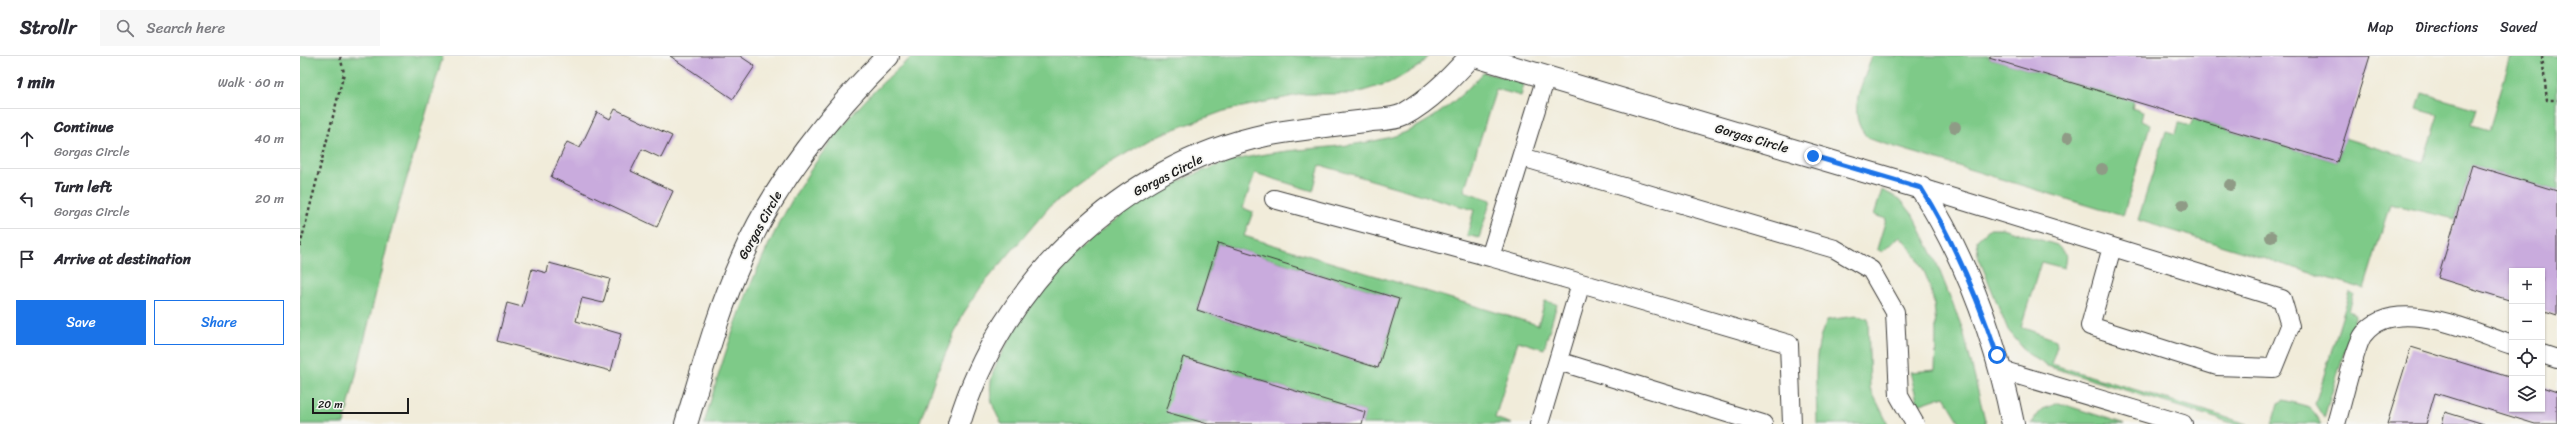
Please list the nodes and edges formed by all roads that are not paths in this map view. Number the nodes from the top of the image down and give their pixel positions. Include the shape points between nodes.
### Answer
1 (888, 56) edge
2 (1471, 56) edge
3 (1475, 56) edge
4 (1546, 77) junction
5 (1522, 157) junction
6 (1921, 188) junction
7 (1274, 199) dead end
8 (2112, 247) junction
9 (1490, 257) junction
10 (1581, 284) junction
11 (2509, 344) edge
12 (2545, 355) edge
13 (2557, 359) edge
14 (1558, 361) junction
15 (2001, 370) junction
16 (686, 424) edge
17 (959, 424) edge
18 (1539, 424) edge
19 (1763, 424) edge
20 (1792, 424) edge
21 (1915, 424) edge
22 (2013, 424) edge
23 (2183, 424) edge
24 (2336, 424) edge

1 - 16 street, Gorgas Circle via 838,108 776,194 742,257 720,313
2 - 17 street, Gorgas Circle via 1438,92 1401,116 1308,128 1264,136 1222,148 1148,182 1106,211 1072,240 1023,295 984,360
3 - 4 street, Gorgas Circle
4 - 5 lane
4 - 6 street, Gorgas Circle
5 - 9 lane
5 - 21 lane via 1835,250 1871,270 1895,312 1899,396
6 - 8 lane
6 - 15 street via 1944,225 1974,288
7 - 9 lane
8 - 8 lane via 2282,299 2290,326 2273,368 2217,366 2090,326
9 - 10 lane
10 - 14 lane
10 - 20 lane via 1789,344
11 - 24 lane via 2420,315 2378,320 2362,334
12 - 13 lane
14 - 18 lane
14 - 19 lane
15 - 22 street
15 - 23 lane

